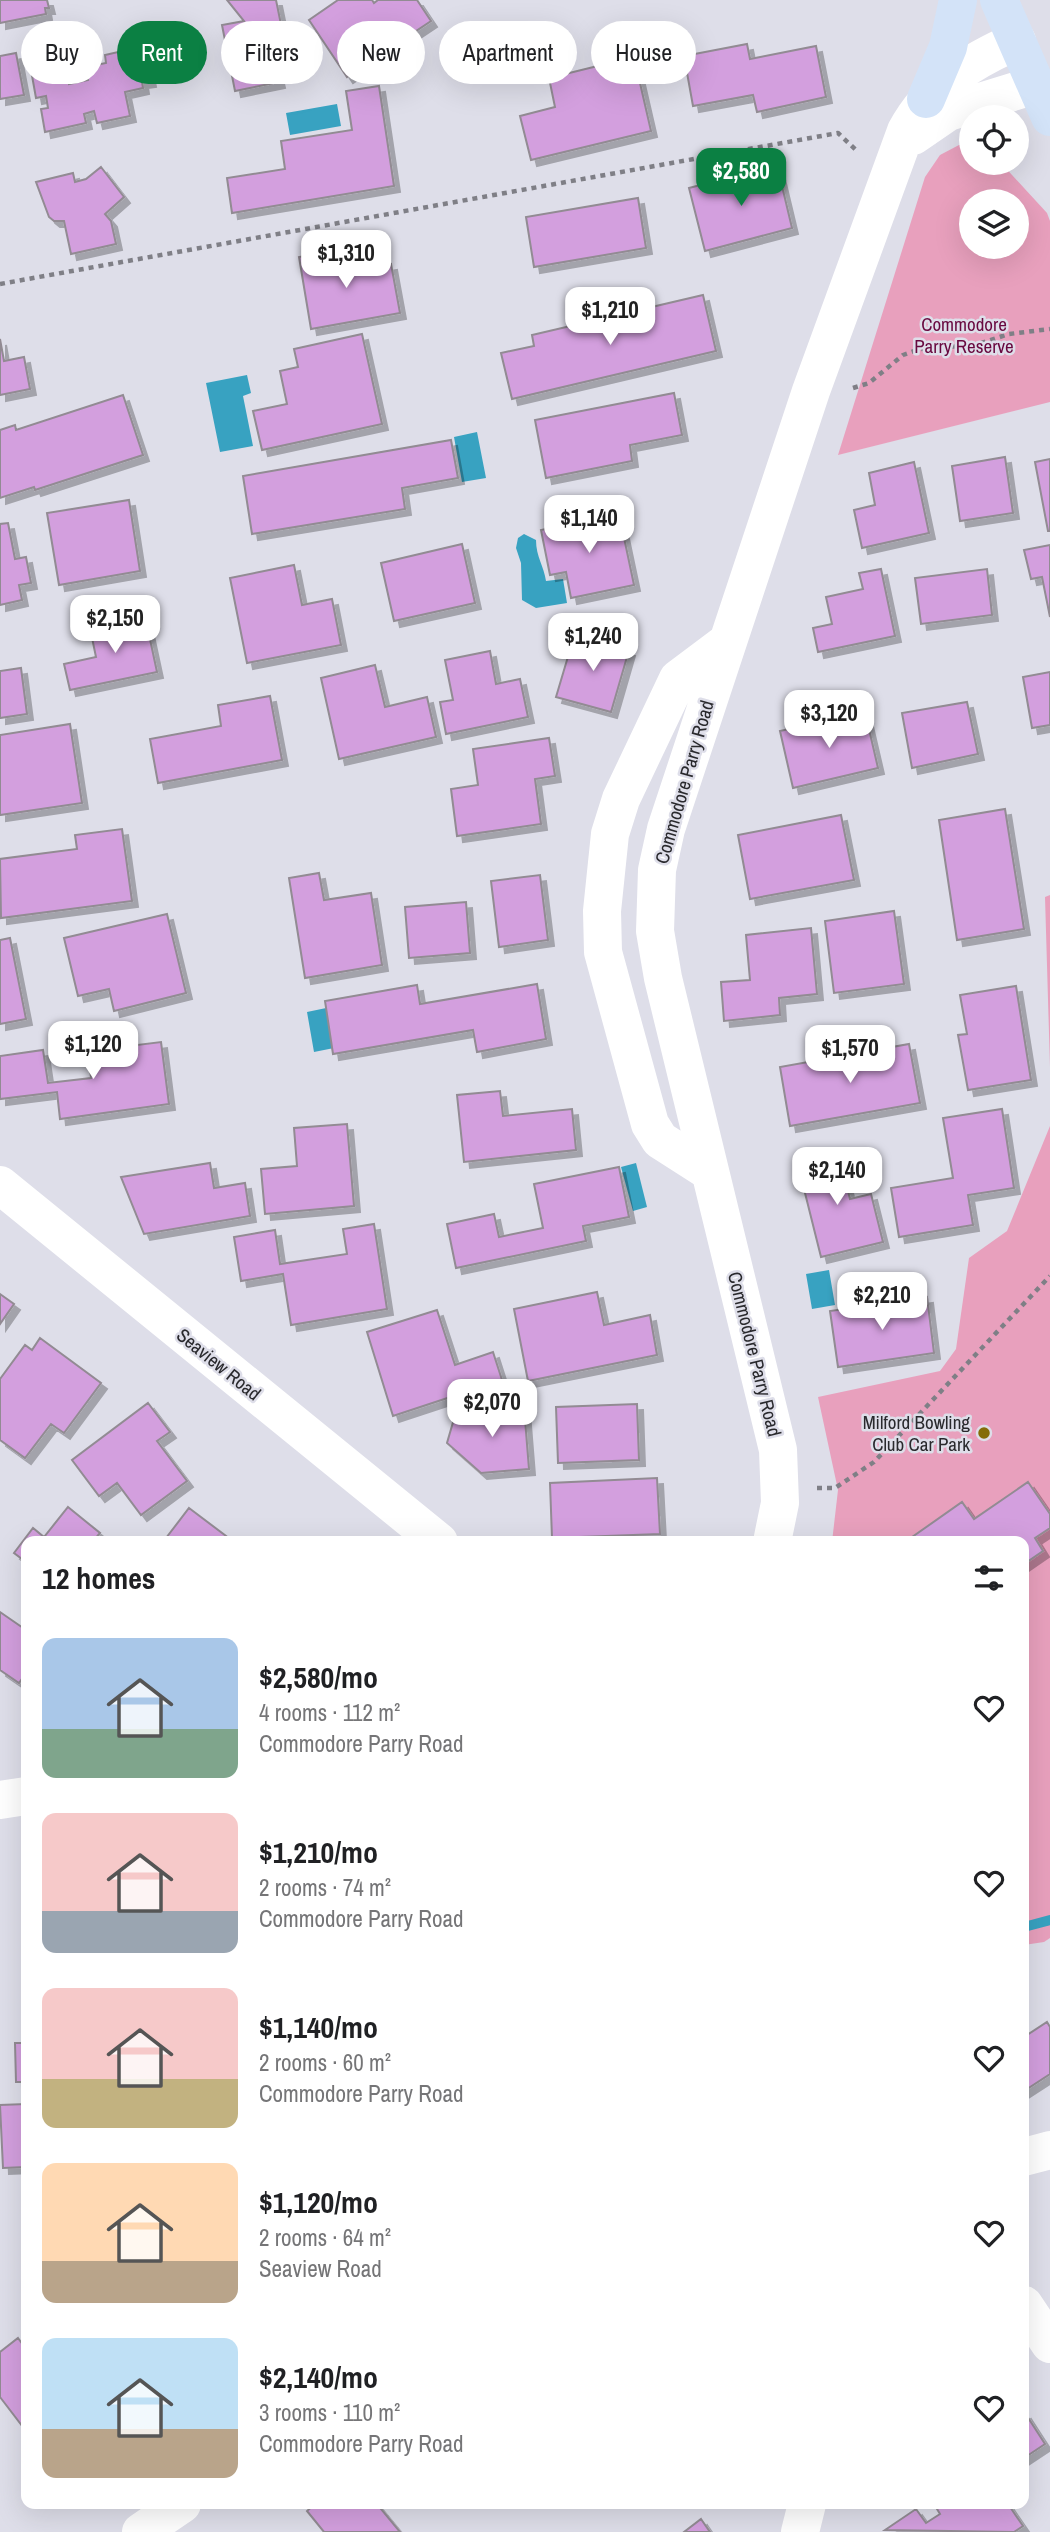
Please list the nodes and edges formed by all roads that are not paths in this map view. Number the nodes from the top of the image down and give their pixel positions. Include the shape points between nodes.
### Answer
1 (958, 0) edge
2 (999, 0) edge
3 (1017, 41) junction
4 (926, 99) junction
5 (1043, 101) edge
6 (890, 172) junction
7 (726, 643) junction
8 (710, 1172) junction
9 (0, 1185) edge
10 (432, 1536) edge
11 (773, 1536) edge
12 (21, 1797) edge
13 (0, 1800) edge
14 (1050, 2150) edge
15 (1029, 2156) edge
16 (1029, 2312) edge
17 (1050, 2344) edge
18 (175, 2509) edge
19 (806, 2509) edge
20 (141, 2532) edge
21 (800, 2532) edge

1 - 4 main road via 948,47
2 - 3 main road
3 - 4 street, Commodore Parry Road via 983,56
3 - 5 main road
4 - 6 street, Commodore Parry Road via 906,131
5 - 6 street, Commodore Parry Road via 971,104 935,119 918,130
6 - 7 street, Commodore Parry Road
7 - 8 street, Commodore Parry Road via 666,829 657,870 654,930
7 - 8 street via 678,680 621,799 610,834 602,911 603,952 650,1124 660,1140
8 - 11 street, Commodore Parry Road via 778,1450 780,1503
9 - 10 street, Seaview Road
12 - 13 street
14 - 15 street
16 - 17 street
18 - 20 street
19 - 21 street

